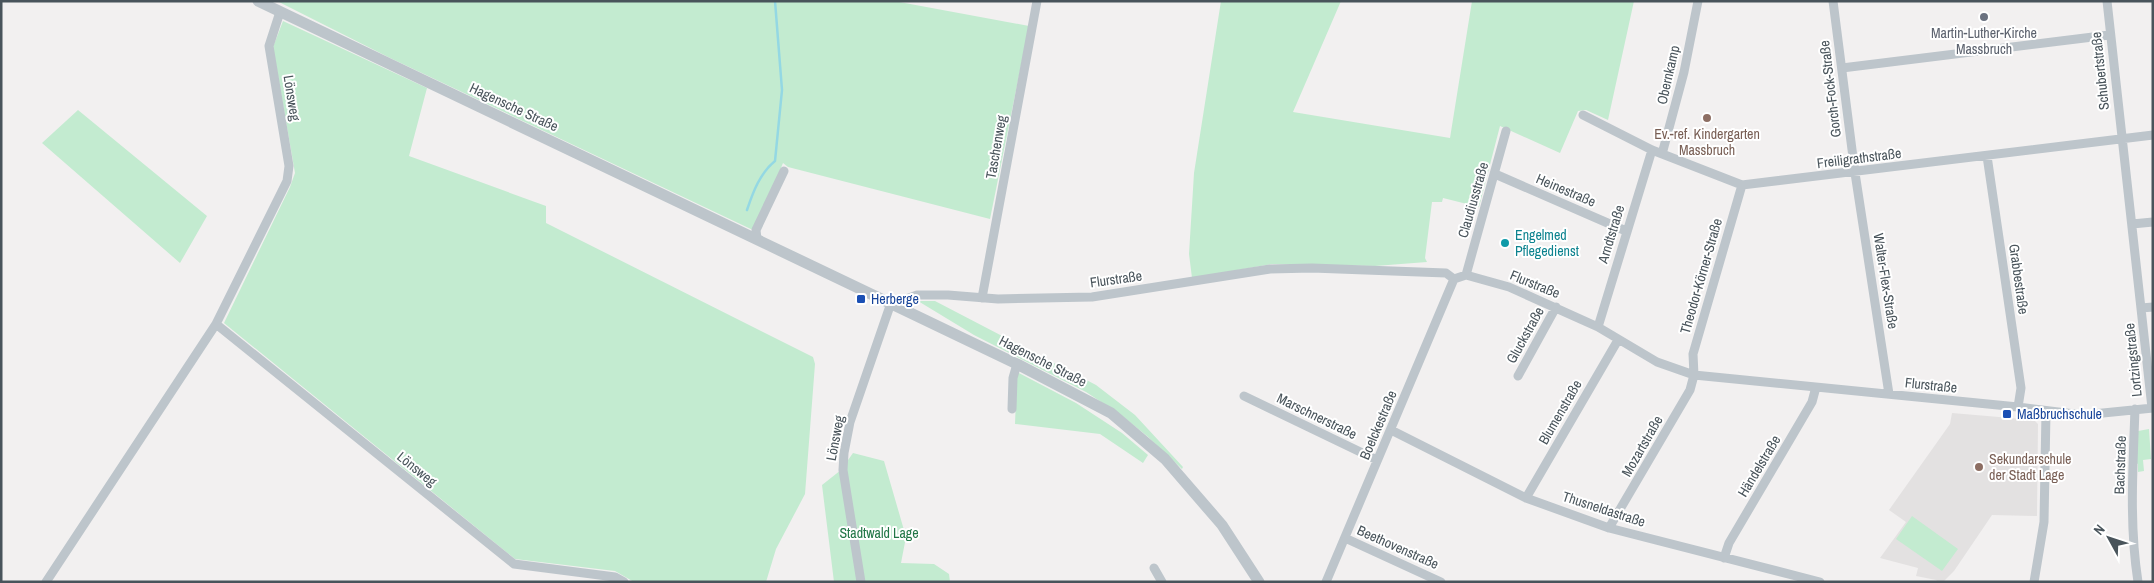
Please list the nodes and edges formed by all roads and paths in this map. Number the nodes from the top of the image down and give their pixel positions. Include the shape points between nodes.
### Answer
1 (258, 1) edge
2 (1036, 1) edge
3 (1698, 1) edge
4 (1833, 1) edge
5 (2106, 1) edge
6 (280, 12) junction
7 (2109, 35) junction
8 (1842, 68) junction
9 (1583, 115) dead end
10 (1506, 131) dead end
11 (2153, 135) edge
12 (2121, 138) junction
13 (1652, 150) junction
14 (1662, 154) junction
15 (1988, 156) junction
16 (784, 171) dead end
17 (1855, 172) junction
18 (1495, 174) junction
19 (1742, 185) junction
20 (2153, 222) edge
21 (2132, 224) junction
22 (1626, 231) junction
23 (757, 239) junction
24 (1466, 275) junction
25 (1454, 280) junction
26 (982, 298) junction
27 (895, 305) junction
28 (2153, 306) edge
29 (1556, 307) junction
30 (2141, 308) junction
31 (216, 324) junction
32 (1598, 327) junction
33 (1618, 340) junction
34 (1017, 364) junction
35 (1694, 375) junction
36 (1518, 376) dead end
37 (1816, 387) junction
38 (1890, 394) junction
39 (1244, 396) dead end
40 (2018, 407) junction
41 (2152, 408) edge
42 (1012, 409) dead end
43 (2135, 409) junction
44 (2046, 412) junction
45 (1391, 430) junction
46 (1377, 460) junction
47 (1526, 498) junction
48 (1609, 528) junction
49 (1345, 538) junction
50 (1724, 558) junction
51 (1154, 568) dead end
52 (46, 582) edge
53 (624, 582) edge
54 (862, 582) edge
55 (1162, 582) edge
56 (1259, 582) edge
57 (1326, 582) edge
58 (1441, 582) edge
59 (1820, 582) edge
60 (2034, 582) edge
61 (2138, 582) edge

1 - 6 street, Hagensche Straße
2 - 26 street, Taschenweg
3 - 14 street, Obernkamp via 1684,72
4 - 8 street, Gorch-Fock-Straße
5 - 7 street, Schubertstraße
6 - 23 street, Hagensche Straße
6 - 31 street, Lönsweg via 269,46 289,166 287,182
7 - 8 street
7 - 12 street, Schubertstraße
8 - 17 street, Gorch-Fock-Straße
9 - 13 street, Freiligrathstraße
10 - 18 street, Claudiusstraße
11 - 12 street, Freiligrathstraße
12 - 15 street, Freiligrathstraße
12 - 21 street, Lortzingstraße
13 - 14 street, Freiligrathstraße
13 - 22 street, Arndtstraße
14 - 19 street, Freiligrathstraße
15 - 17 street, Freiligrathstraße
15 - 40 street, Grabbestraße via 2021,388
16 - 23 street via 756,230
17 - 19 street, Freiligrathstraße
17 - 38 street, Walter-Flex-Straße
18 - 22 street, Heinestraße
18 - 24 street, Claudiusstraße
19 - 35 street, Theodor-Körner-Straße via 1693,354
20 - 21 street
21 - 30 street, Lortzingstraße
22 - 32 street, Arndtstraße
23 - 27 street, Hagensche Straße
24 - 25 street
24 - 29 street, Flurstraße via 1509,287
25 - 26 street, Flurstraße via 1446,273 1270,269 1092,297
25 - 45 street, Boelckestraße
26 - 27 street, Flurstraße via 916,295
27 - 34 street, Hagensche Straße
27 - 54 street, Lönsweg via 850,422 844,453 843,470
28 - 30 street, Lortzingstraße
29 - 32 street, Flurstraße
29 - 36 street, Gluckstraße
30 - 41 street, Lortzingstraße
31 - 52 street, Lönsweg
31 - 53 street, Lönsweg via 514,564 615,577
32 - 33 street, Flurstraße
33 - 35 street, Flurstraße via 1657,362
33 - 47 street, Blumenstraße
34 - 42 street
34 - 56 street, Hagensche Straße via 1111,413 1154,448 1222,525
35 - 37 street, Flurstraße
35 - 48 street, Mozartstraße via 1690,390
37 - 38 street, Flurstraße
37 - 50 street, Händelstraße via 1812,402 1729,542
38 - 40 street, Flurstraße
39 - 46 street, Marschnerstraße
40 - 44 street, Flurstraße
41 - 43 street, Flurstraße
43 - 44 street, Flurstraße via 2084,415
43 - 61 street, Bachstraße via 2132,487
44 - 60 street via 2044,522
45 - 46 street, Boelckestraße
45 - 47 street, Thusneldastraße
46 - 49 street, Boelckestraße
47 - 48 street, Thusneldastraße
48 - 50 street, Thusneldastraße
49 - 57 street, Boelckestraße
49 - 58 street, Beethovenstraße
50 - 59 street, Thusneldastraße
51 - 55 street

